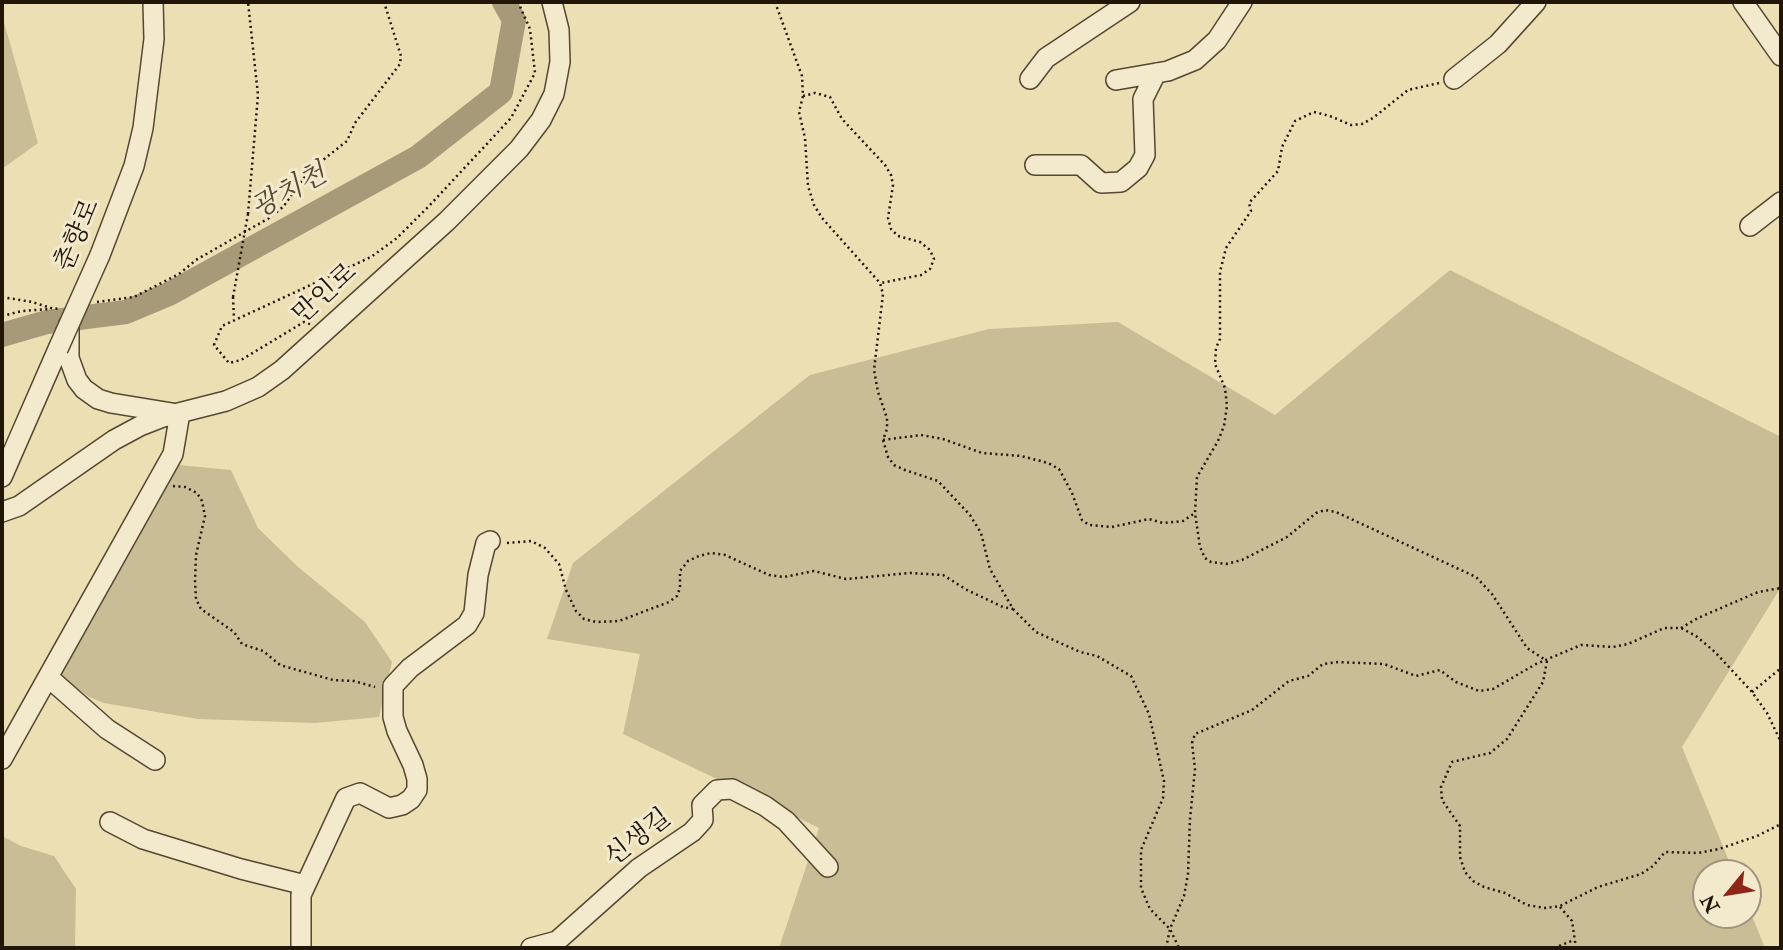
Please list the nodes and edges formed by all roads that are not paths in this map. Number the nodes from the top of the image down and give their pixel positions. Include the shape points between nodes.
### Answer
1 (153, 2) edge
2 (552, 2) edge
3 (1130, 2) edge
4 (1242, 2) edge
5 (1536, 2) edge
6 (1743, 2) edge
7 (1781, 56) edge
8 (1156, 73) junction
9 (1030, 79) dead end
10 (1454, 79) road end
11 (1116, 80) dead end
12 (1035, 165) dead end
13 (1781, 202) edge
14 (1750, 226) dead end
15 (68, 316) junction
16 (178, 413) junction
17 (2, 477) edge
18 (2, 512) edge
19 (490, 541) road end
20 (48, 677) junction
21 (2, 759) edge
22 (155, 760) dead end
23 (110, 822) dead end
24 (828, 867) dead end
25 (305, 885) junction
26 (301, 948) edge
27 (531, 948) edge

1 - 15 street, 춘향로, bridge via 154,39 134,166 100,255
2 - 16 street, 만인로 via 560,62 554,94 519,149 447,221 282,370 226,401
3 - 9 street via 1046,58
4 - 8 street via 1217,40 1195,60
5 - 10 street via 1498,44
6 - 7 street
8 - 11 street
8 - 12 street via 1143,99 1145,155 1121,182 1101,183 1081,165
13 - 14 street
15 - 16 street via 69,358 84,389 111,403
15 - 17 street, 춘향로, bridge
16 - 18 street, 만인로 via 122,436 19,506
16 - 20 street via 173,454
19 - 25 street via 478,575 474,613 467,625 397,680 392,691 393,717 413,765 417,790 402,806 389,807 360,793 346,798
20 - 21 street
20 - 22 street via 107,729
23 - 25 street via 143,839
24 - 27 street, 신생길 via 786,821 765,806 732,789 717,790 702,805 703,820 692,832 639,868 557,942
25 - 26 street

